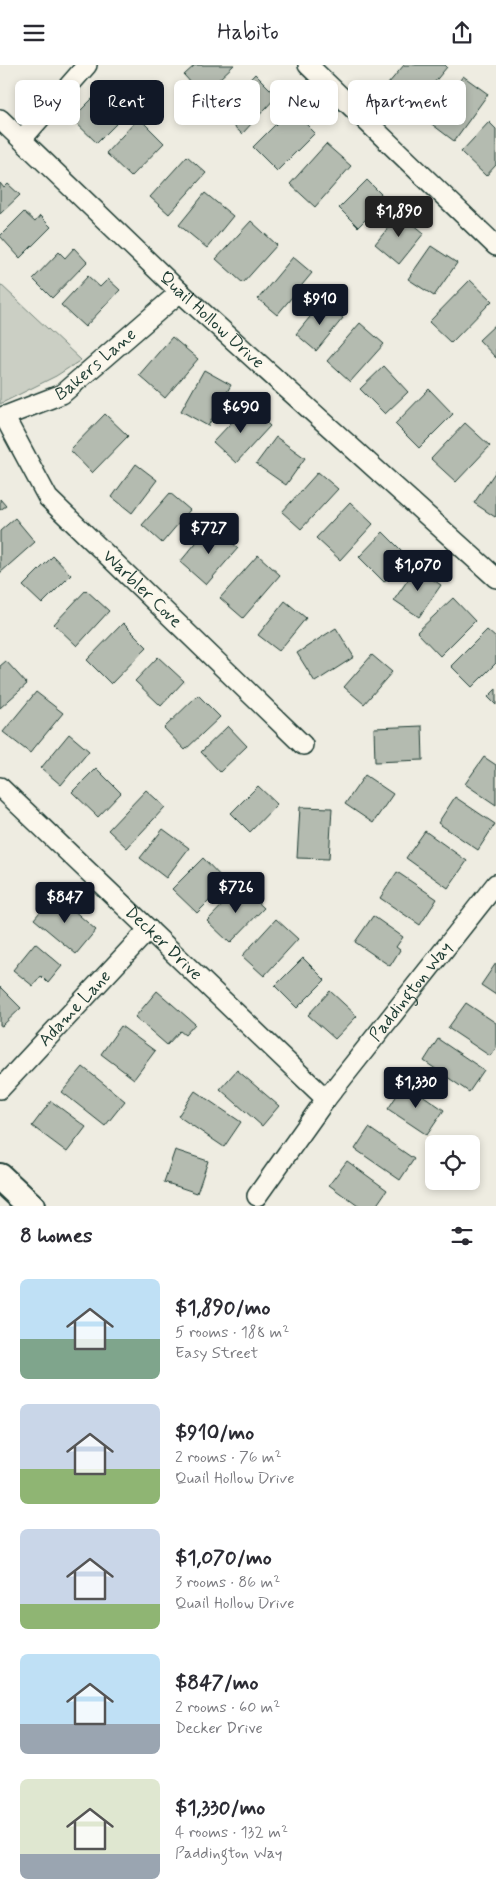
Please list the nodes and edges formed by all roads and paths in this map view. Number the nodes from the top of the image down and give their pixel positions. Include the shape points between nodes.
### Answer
1 (87, 65) edge
2 (308, 65) edge
3 (0, 119) edge
4 (22, 139) junction
5 (496, 245) edge
6 (180, 292) junction
7 (2, 417) edge
8 (496, 578) edge
9 (303, 745) dead end
10 (0, 787) edge
11 (496, 883) edge
12 (149, 929) junction
13 (0, 1089) edge
14 (326, 1099) junction
15 (0, 1177) edge
16 (256, 1196) dead end
17 (31, 1206) edge

1 - 4 street
2 - 5 street
3 - 4 street, Quail Hollow Drive
4 - 6 street, Quail Hollow Drive
6 - 7 street, Bakers Lane via 62,394
6 - 8 street, Quail Hollow Drive
7 - 9 street, Warbler Cove via 48,498
10 - 12 street, Decker Drive
11 - 14 street, Paddington Way
12 - 13 street, Adame Lane
12 - 14 street, Decker Drive
14 - 16 street, Paddington Way
15 - 17 main road

